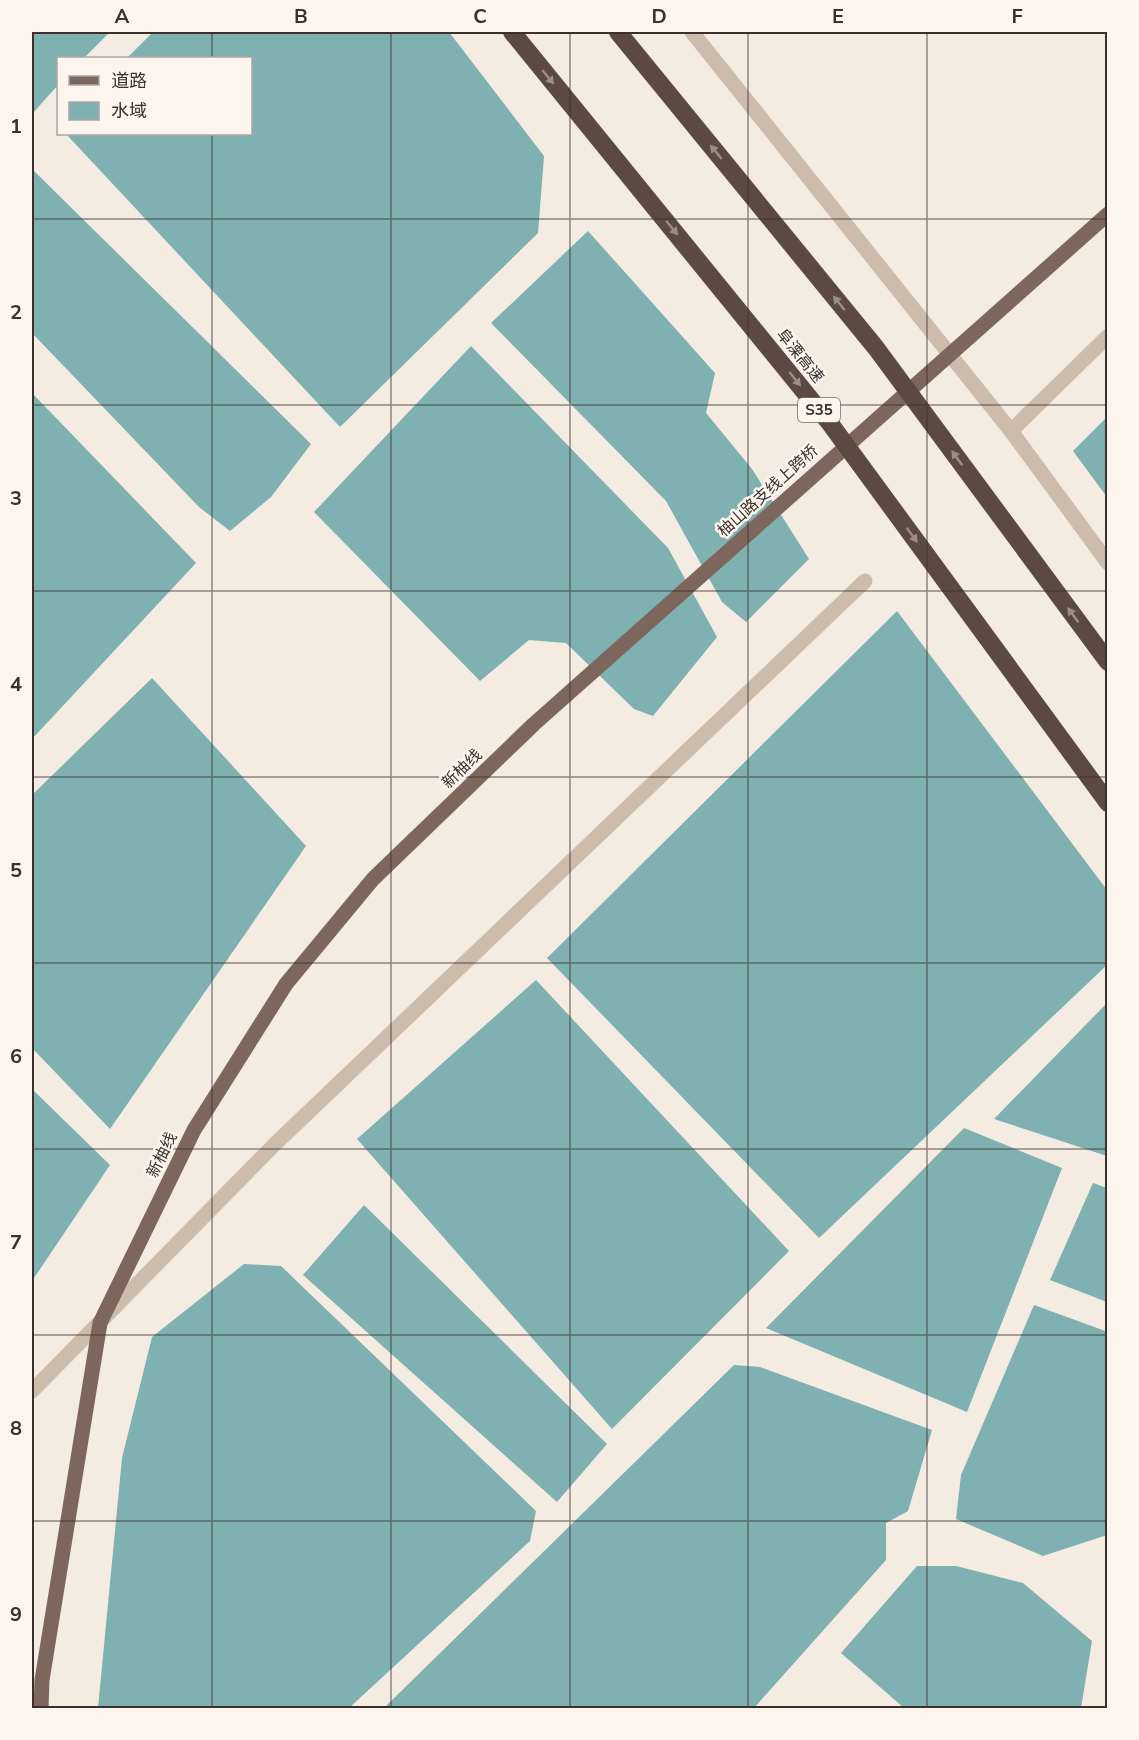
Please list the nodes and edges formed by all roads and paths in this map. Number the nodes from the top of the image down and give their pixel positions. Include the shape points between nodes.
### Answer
1 (512, 32) edge
2 (618, 32) edge
3 (692, 32) edge
4 (1107, 214) edge
5 (1107, 336) edge
6 (1011, 431) junction
7 (1107, 563) edge
8 (865, 581) dead end
9 (1107, 662) edge
10 (534, 724) joint
11 (1107, 803) edge
12 (100, 1323) junction
13 (32, 1391) edge
14 (41, 1708) edge

1 -> 11 highway, 阜溧高速 / S35 via 829,422
9 -> 2 highway via 876,348
3 - 6 street
4 - 10 main road, 柚山路支线上跨桥
5 - 6 street
6 - 7 street
8 - 12 street via 275,1144
10 - 12 main road, 新柚线 via 373,879 286,984 194,1130
12 - 13 street
12 - 14 main road, 新柚线 via 42,1680

